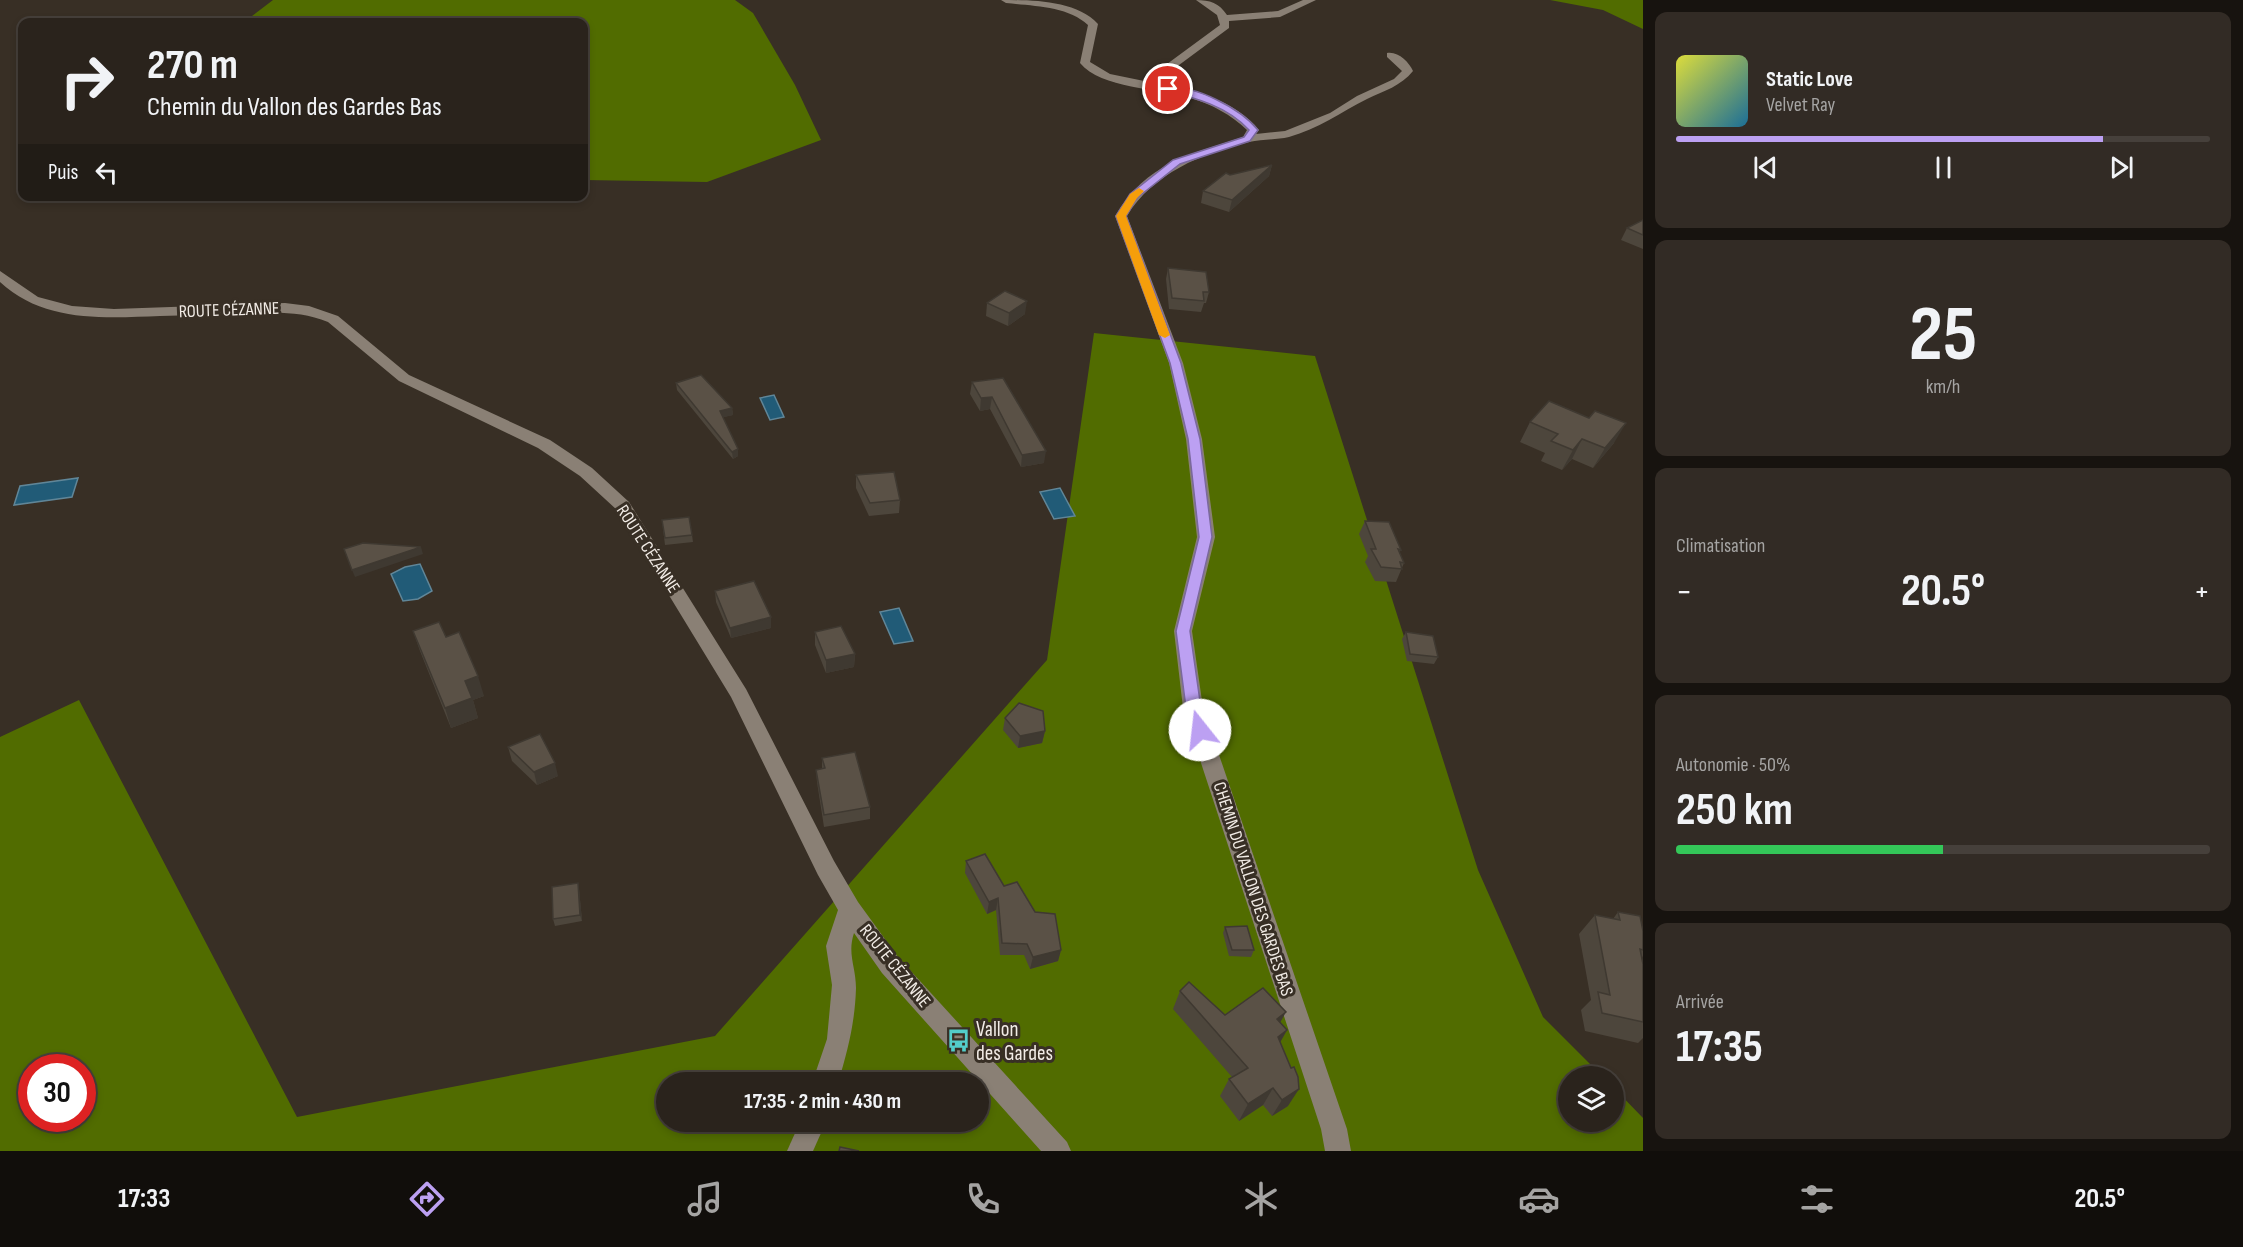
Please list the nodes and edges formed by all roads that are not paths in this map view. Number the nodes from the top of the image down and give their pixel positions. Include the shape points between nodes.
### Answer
1 (1006, 0) edge
2 (1201, 0) edge
3 (1311, 0) edge
4 (1225, 18) junction
5 (1391, 55) dead end
6 (1151, 86) junction
7 (1247, 139) junction
8 (0, 275) edge
9 (850, 909) junction
10 (828, 1072) edge
11 (809, 1132) edge
12 (1049, 1142) edge
13 (800, 1151) edge
14 (1338, 1151) edge

1 - 6 street via 1053,7 1090,19 1093,24 1085,63 1089,68
2 - 4 street
3 - 4 street via 1280,14
4 - 6 street via 1225,26
5 - 7 street, CHEMIN DU VALLON DES GARDES BAS via 1405,65 1406,76 1334,115 1287,134
6 - 7 street via 1203,96 1244,119 1253,130
7 - 14 street, CHEMIN DU VALLON DES GARDES BAS via 1176,162 1133,196 1121,216 1176,363 1195,446 1206,537 1183,631 1193,708 1334,1129
8 - 9 street, ROUTE CÉZANNE via 25,297 85,313 281,307 321,313 404,378 544,444 586,472 623,506 739,694
9 - 10 street via 837,946 844,985 839,1039
9 - 12 street, ROUTE CÉZANNE via 890,965
11 - 13 street

